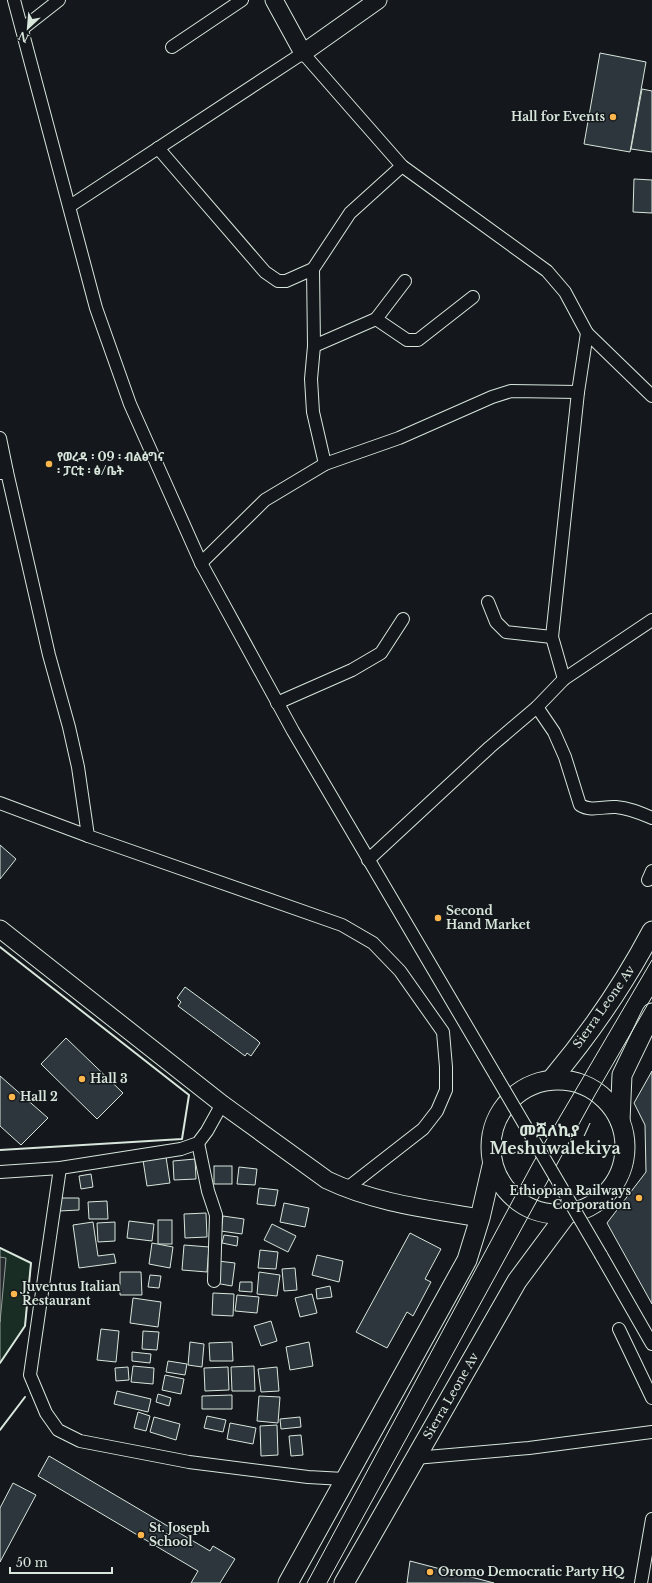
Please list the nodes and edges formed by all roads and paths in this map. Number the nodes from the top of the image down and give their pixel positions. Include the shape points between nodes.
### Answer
1 (14, 0) edge
2 (59, 0) edge
3 (242, 0) edge
4 (274, 0) edge
5 (378, 0) edge
6 (22, 29) junction
7 (172, 47) dead end
8 (303, 53) junction
9 (158, 148) junction
10 (402, 166) junction
11 (70, 206) junction
12 (312, 269) junction
13 (406, 281) dead end
14 (472, 297) dead end
15 (376, 319) junction
16 (587, 333) junction
17 (314, 346) junction
18 (578, 392) junction
19 (652, 396) edge
20 (0, 438) edge
21 (325, 464) junction
22 (3, 472) edge
23 (201, 562) junction
24 (488, 602) dead end
25 (403, 619) dead end
26 (652, 620) edge
27 (552, 638) junction
28 (564, 680) junction
29 (277, 703) junction
30 (537, 706) junction
31 (0, 803) edge
32 (652, 818) edge
33 (88, 836) junction
34 (368, 860) junction
35 (0, 930) edge
36 (652, 931) edge
37 (652, 1013) edge
38 (551, 1080) junction
39 (222, 1104) junction
40 (620, 1121) junction
41 (198, 1143) junction
42 (492, 1166) junction
43 (60, 1168) junction
44 (0, 1172) edge
45 (346, 1189) junction
46 (566, 1215) junction
47 (480, 1218) junction
48 (214, 1281) dead end
49 (618, 1329) dead end
50 (652, 1344) edge
51 (652, 1398) edge
52 (652, 1432) edge
53 (415, 1458) junction
54 (344, 1479) junction
55 (652, 1519) edge
56 (288, 1583) edge
57 (344, 1583) edge
58 (641, 1583) edge

1 - 6 street
2 - 6 street
3 - 7 street
4 - 8 street
5 - 8 street
6 - 11 street
8 - 9 street
8 - 10 street
9 - 11 street
9 - 12 street via 272,278 286,281
10 - 12 street via 350,213
10 - 16 street via 547,271 565,292
11 - 23 street via 96,308 130,404
12 - 17 street
13 - 15 street
14 - 15 street via 418,340 407,340
15 - 17 street
16 - 18 street
16 - 19 street
17 - 21 street via 311,379 313,412
18 - 21 street via 511,391 399,438
18 - 27 street
20 - 22 street
21 - 23 street via 265,500
22 - 33 street via 71,734
23 - 29 street
24 - 27 street via 496,622 506,632
25 - 29 street via 386,647 374,657 352,670
26 - 28 street
27 - 28 street
28 - 30 street
29 - 34 street
30 - 32 street via 566,757 580,805 586,809 615,807 634,810
30 - 34 street via 490,746
31 - 33 street
33 - 45 street via 342,925 373,943 400,971 443,1032 446,1090 437,1111 423,1129
34 - 50 street, bridge
35 - 39 street
36 - 38 main road, Sierra Leone Av via 632,968
37 - 40 main road via 622,1076
38 - 40 main road via 572,1082 592,1090 608,1103
38 - 42 main road via 523,1089 501,1109 490,1137
39 - 41 street
39 - 45 street via 327,1180
40 - 46 main road via 625,1146 621,1170 609,1192 590,1207
41 - 43 street via 181,1149
41 - 48 street via 216,1215
42 - 46 main road via 503,1187 520,1204 542,1213
42 - 47 main road
43 - 44 street
43 - 54 street via 30,1375 46,1413 58,1430 80,1441 189,1462
45 - 47 street via 384,1201
46 - 53 main road, Sierra Leone Av via 517,1281
47 - 54 main road via 467,1260 392,1398
49 - 51 street
52 - 53 street via 529,1448
53 - 57 main road, Sierra Leone Av
54 - 56 main road
55 - 58 street

